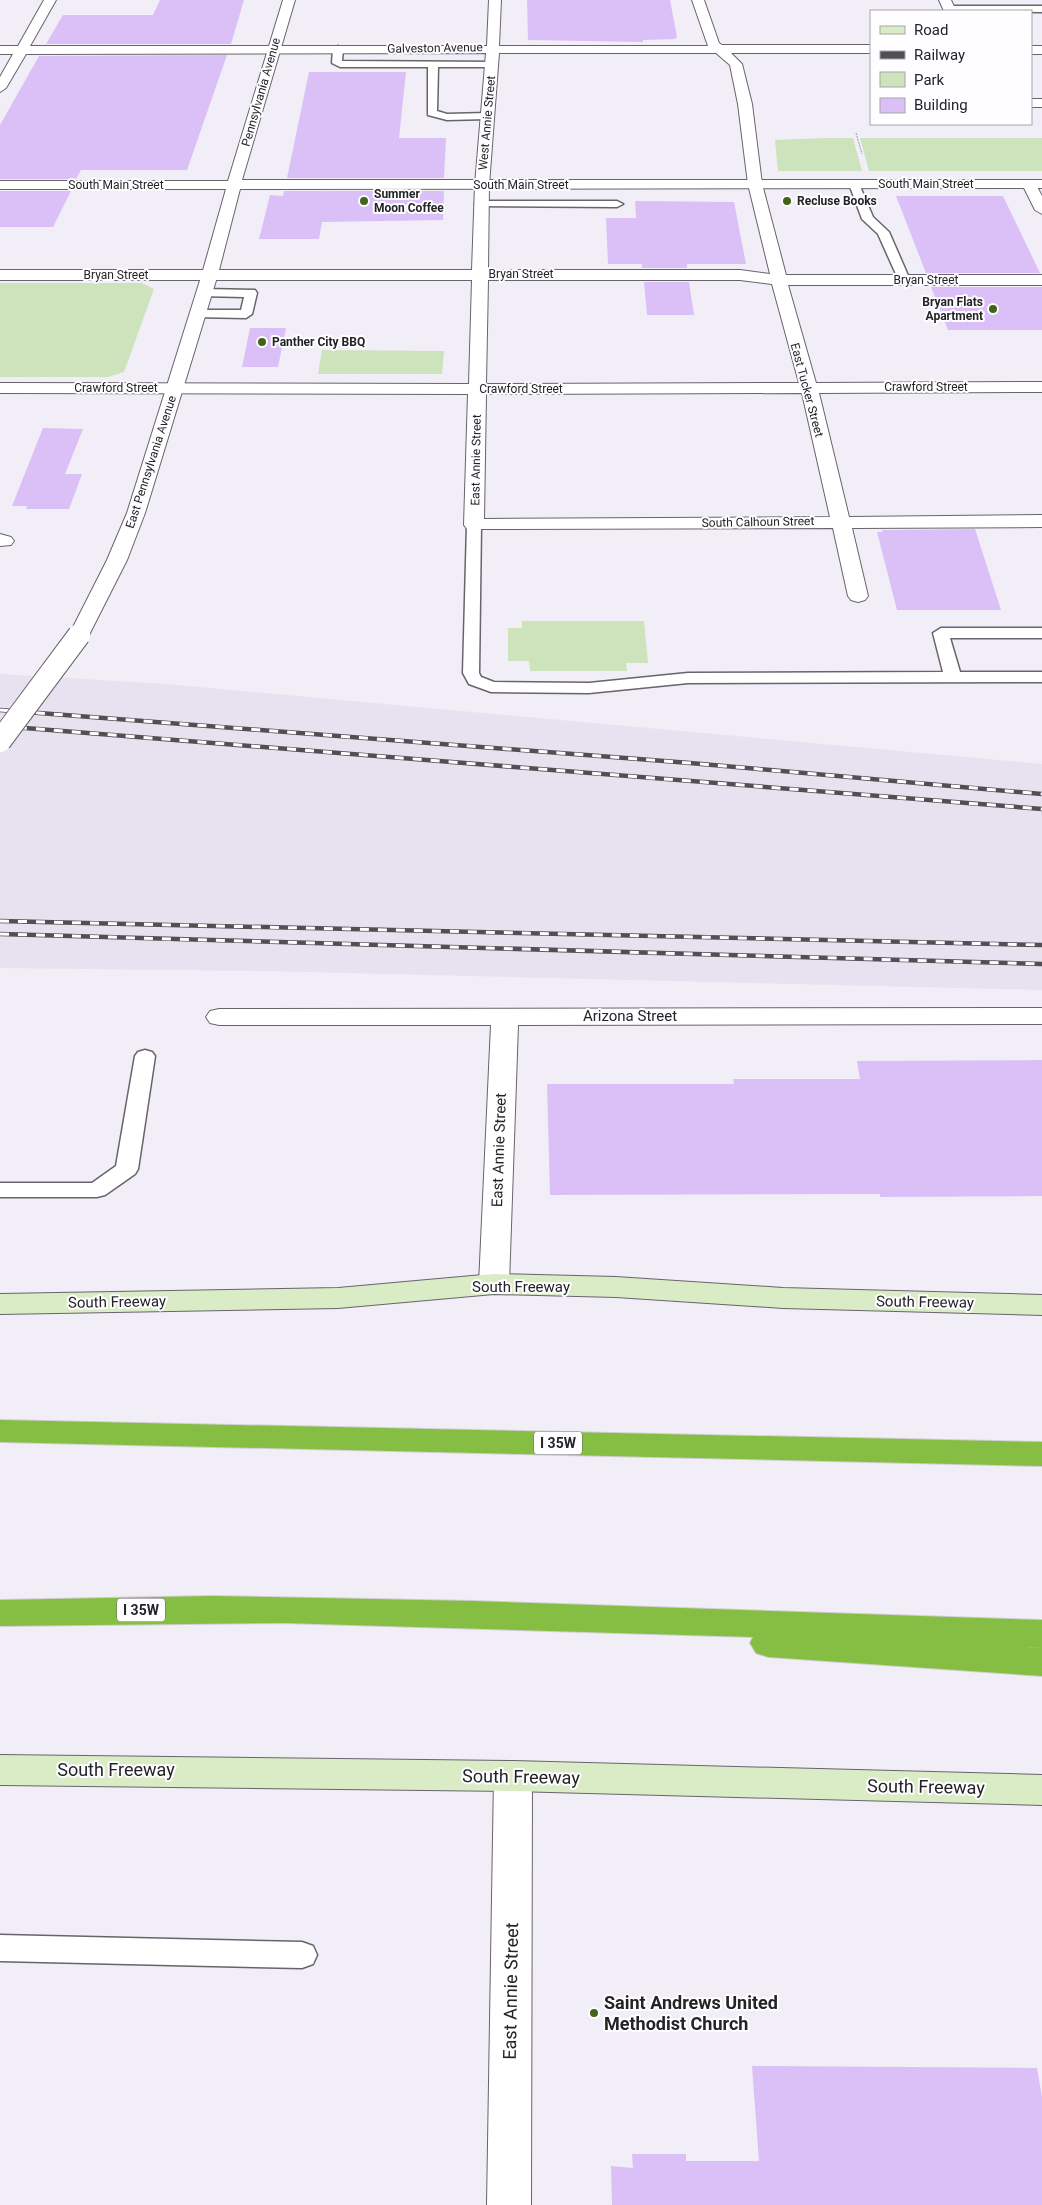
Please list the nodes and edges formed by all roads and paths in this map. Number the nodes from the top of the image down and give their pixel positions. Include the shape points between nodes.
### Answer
1 (50, 0) edge
2 (289, 0) edge
3 (495, 0) edge
4 (698, 0) edge
5 (948, 7) edge
6 (1042, 9) edge
7 (493, 48) junction
8 (719, 48) junction
9 (338, 49) junction
10 (870, 49) edge
11 (0, 50) edge
12 (22, 50) junction
13 (272, 50) junction
14 (433, 64) junction
15 (492, 64) junction
16 (0, 88) edge
17 (487, 116) junction
18 (755, 184) junction
19 (854, 184) junction
20 (1036, 184) edge
21 (0, 185) edge
22 (235, 185) junction
23 (482, 185) junction
24 (481, 204) junction
25 (617, 204) dead end
26 (1042, 210) edge
27 (210, 274) junction
28 (480, 274) junction
29 (0, 275) edge
30 (779, 280) junction
31 (904, 280) junction
32 (1042, 280) edge
33 (204, 293) junction
34 (197, 314) junction
35 (809, 387) junction
36 (1042, 387) edge
37 (0, 388) edge
38 (174, 388) junction
39 (477, 389) junction
40 (840, 521) junction
41 (1042, 521) edge
42 (474, 525) junction
43 (858, 596) dead end
44 (1042, 633) edge
45 (953, 678) junction
46 (1042, 678) edge
47 (0, 741) edge
48 (505, 1016) junction
49 (1042, 1016) edge
50 (219, 1017) dead end
51 (144, 1056) dead end
52 (0, 1190) edge
53 (494, 1284) junction
54 (0, 1304) edge
55 (1042, 1305) edge
56 (0, 1430) edge
57 (1042, 1454) edge
58 (282, 1610) junction
59 (0, 1612) edge
60 (1042, 1634) edge
61 (1042, 1662) edge
62 (0, 1770) edge
63 (513, 1776) junction
64 (1042, 1790) edge
65 (0, 1948) edge
66 (302, 1955) dead end
67 (510, 2205) edge

1 - 12 street
2 - 13 street, Pennsylvania Avenue
3 - 7 street, West Annie Street
4 - 8 street, East Tucker Street via 713,44
5 - 6 lane
7 - 8 street, Galveston Avenue
7 - 9 street, Galveston Avenue
7 - 15 street, West Annie Street
8 - 10 street, Galveston Avenue
8 - 18 street, East Tucker Street via 736,64 745,104
9 - 13 street, Galveston Avenue
9 - 14 lane via 337,63 340,64
11 - 12 street, Galveston Avenue
12 - 13 street, Galveston Avenue
12 - 16 street
13 - 22 street, Pennsylvania Avenue
14 - 15 lane
14 - 17 lane via 432,113 448,117
15 - 17 street, West Annie Street
17 - 23 street, West Annie Street
18 - 19 street, South Main Street
18 - 23 street, South Main Street
18 - 30 street, East Tucker Street
19 - 20 street, South Main Street
19 - 31 lane via 868,219 883,232
20 - 26 street
21 - 22 street, South Main Street
22 - 23 street, South Main Street
22 - 27 street, East Pennsylvania Avenue
23 - 24 street, East Annie Street
24 - 25 lane
24 - 28 street, East Annie Street
27 - 28 street, Bryan Street
27 - 29 street, Bryan Street
27 - 33 street, East Pennsylvania Avenue
28 - 30 street, Bryan Street via 740,275
28 - 39 street, East Annie Street
30 - 31 street, Bryan Street
30 - 35 street, East Tucker Street
31 - 32 street, Bryan Street
33 - 34 street, East Pennsylvania Avenue
33 - 34 lane via 251,293 246,314
34 - 38 street, East Pennsylvania Avenue
35 - 36 street, Crawford Street
35 - 39 street, Crawford Street
35 - 40 street, East Tucker Street
37 - 38 street, Crawford Street
38 - 39 street, Crawford Street
38 - 47 street, East Pennsylvania Avenue, bridge via 136,513 117,560 79,635
39 - 42 street, East Annie Street
40 - 41 street, South Calhoun Street
40 - 42 street, South Calhoun Street
40 - 43 street, East Tucker Street
42 - 45 lane via 471,673 475,680 491,687 589,688 688,678
44 - 45 lane via 941,633
45 - 46 lane
48 - 49 street, Arizona Street
48 - 50 street, Arizona Street
48 - 53 street, East Annie Street
51 - 52 lane via 127,1169 97,1190
53 - 54 main road, South Freeway via 338,1298
53 - 55 main road, South Freeway via 616,1287 783,1298
56 - 57 highway, I 35W
58 - 59 highway, I 35W
58 - 60 highway, I 35W
58 - 61 highway
62 - 63 main road, South Freeway
63 - 64 main road, South Freeway
63 - 67 street, East Annie Street
65 - 66 lane

